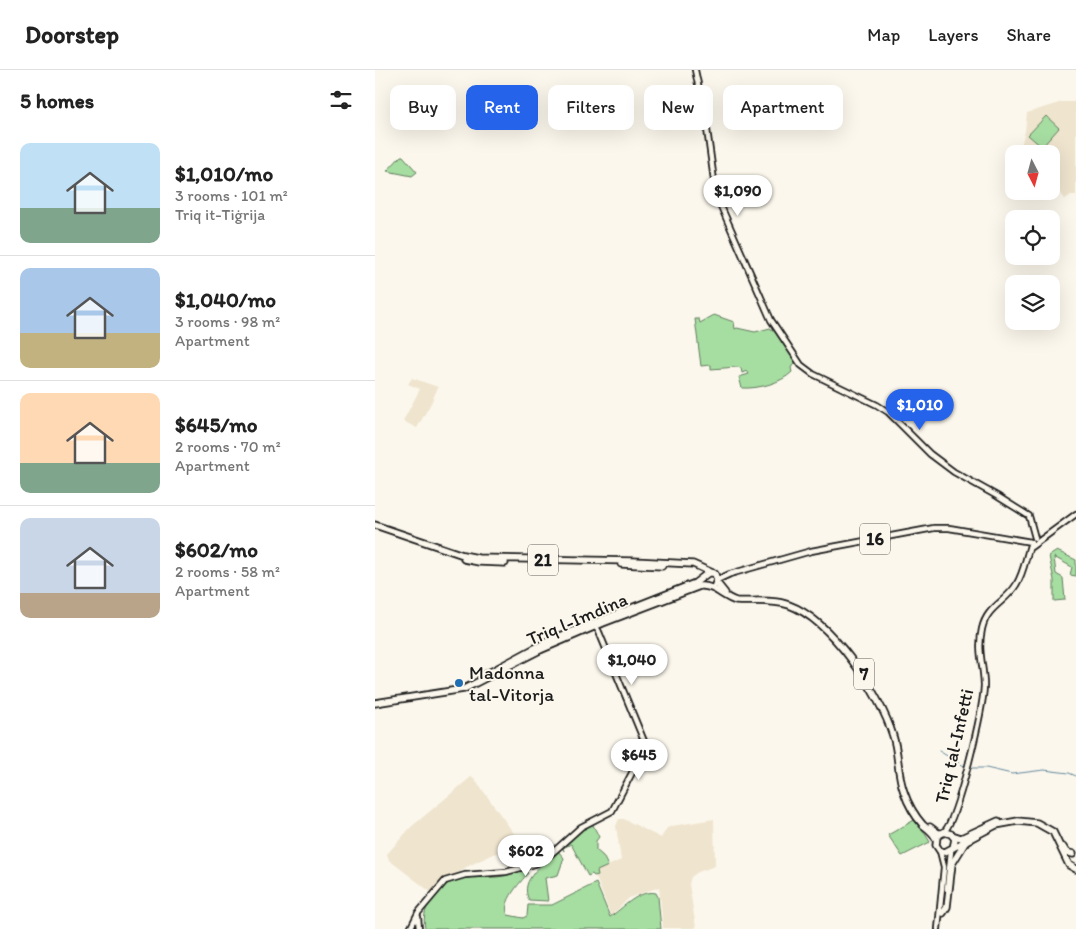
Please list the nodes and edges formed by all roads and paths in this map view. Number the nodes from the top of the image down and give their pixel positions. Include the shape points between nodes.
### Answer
1 (695, 70) edge
2 (1076, 514) edge
3 (375, 527) edge
4 (1033, 539) junction
5 (703, 576) junction
6 (716, 578) junction
7 (708, 587) junction
8 (671, 598) junction
9 (729, 599) junction
10 (600, 624) junction
11 (592, 627) junction
12 (599, 632) junction
13 (375, 702) edge
14 (951, 823) junction
15 (943, 832) junction
16 (951, 834) junction
17 (936, 839) junction
18 (968, 840) junction
19 (952, 849) junction
20 (940, 850) junction
21 (1074, 854) edge
22 (1067, 862) junction
23 (1076, 869) edge
24 (422, 908) junction
25 (943, 913) junction
26 (410, 929) edge
27 (418, 929) edge
28 (940, 929) edge

1 - 4 main road via 716,195 771,320 801,365 888,412 946,466 1029,516
2 - 4 main road via 1042,537
3 - 5 highway, Triq l-Imdina / 21 via 479,562 693,568
3 - 6 highway, Triq l-Imdina / 21 via 479,558 693,564
4 - 6 main road, 16 via 934,528 811,551
4 - 14 main road, Triq tal-Infetti via 1018,583 986,617 980,661 984,688 967,770
5 - 6 highway, Triq l-Imdina via 710,572
5 - 7 highway
5 - 13 highway, Triq l-Imdina via 695,583 550,640 462,686
6 - 7 highway, Triq l-Imdina
6 - 15 highway, 7 via 727,595 734,598 790,603 809,611 824,623 859,666 889,716 896,736 904,784 913,806 933,829
7 - 8 highway, Triq l-Imdina
7 - 9 highway, 7
8 - 9 highway via 703,590
8 - 10 highway, Triq l-Imdina
9 - 17 highway, 7 via 788,604 812,617 834,638 863,677 886,718 894,740 904,793 918,818
10 - 11 highway, Triq l-Imdina
10 - 12 main road
11 - 12 main road
11 - 13 highway, Triq l-Imdina via 464,689
12 - 24 main road via 645,745 613,808 581,826 535,864 445,881
14 - 15 main road, Triq tal-Infetti
14 - 16 main road, Triq tal-Infetti
15 - 16 highway, 7
15 - 17 highway
16 - 19 highway via 955,839
16 - 21 highway, 7 via 961,838 1006,819 1038,820 1052,828 1064,850
17 - 20 highway, 7
18 - 19 highway
18 - 22 highway via 1002,824 1018,821 1037,823 1053,832
18 - 25 highway via 952,864 947,907
19 - 20 highway
19 - 25 main road
20 - 28 main road via 943,868
21 - 22 highway, 7
22 - 23 highway
24 - 26 main road
24 - 27 main road
25 - 28 main road
26 - 27 main road

